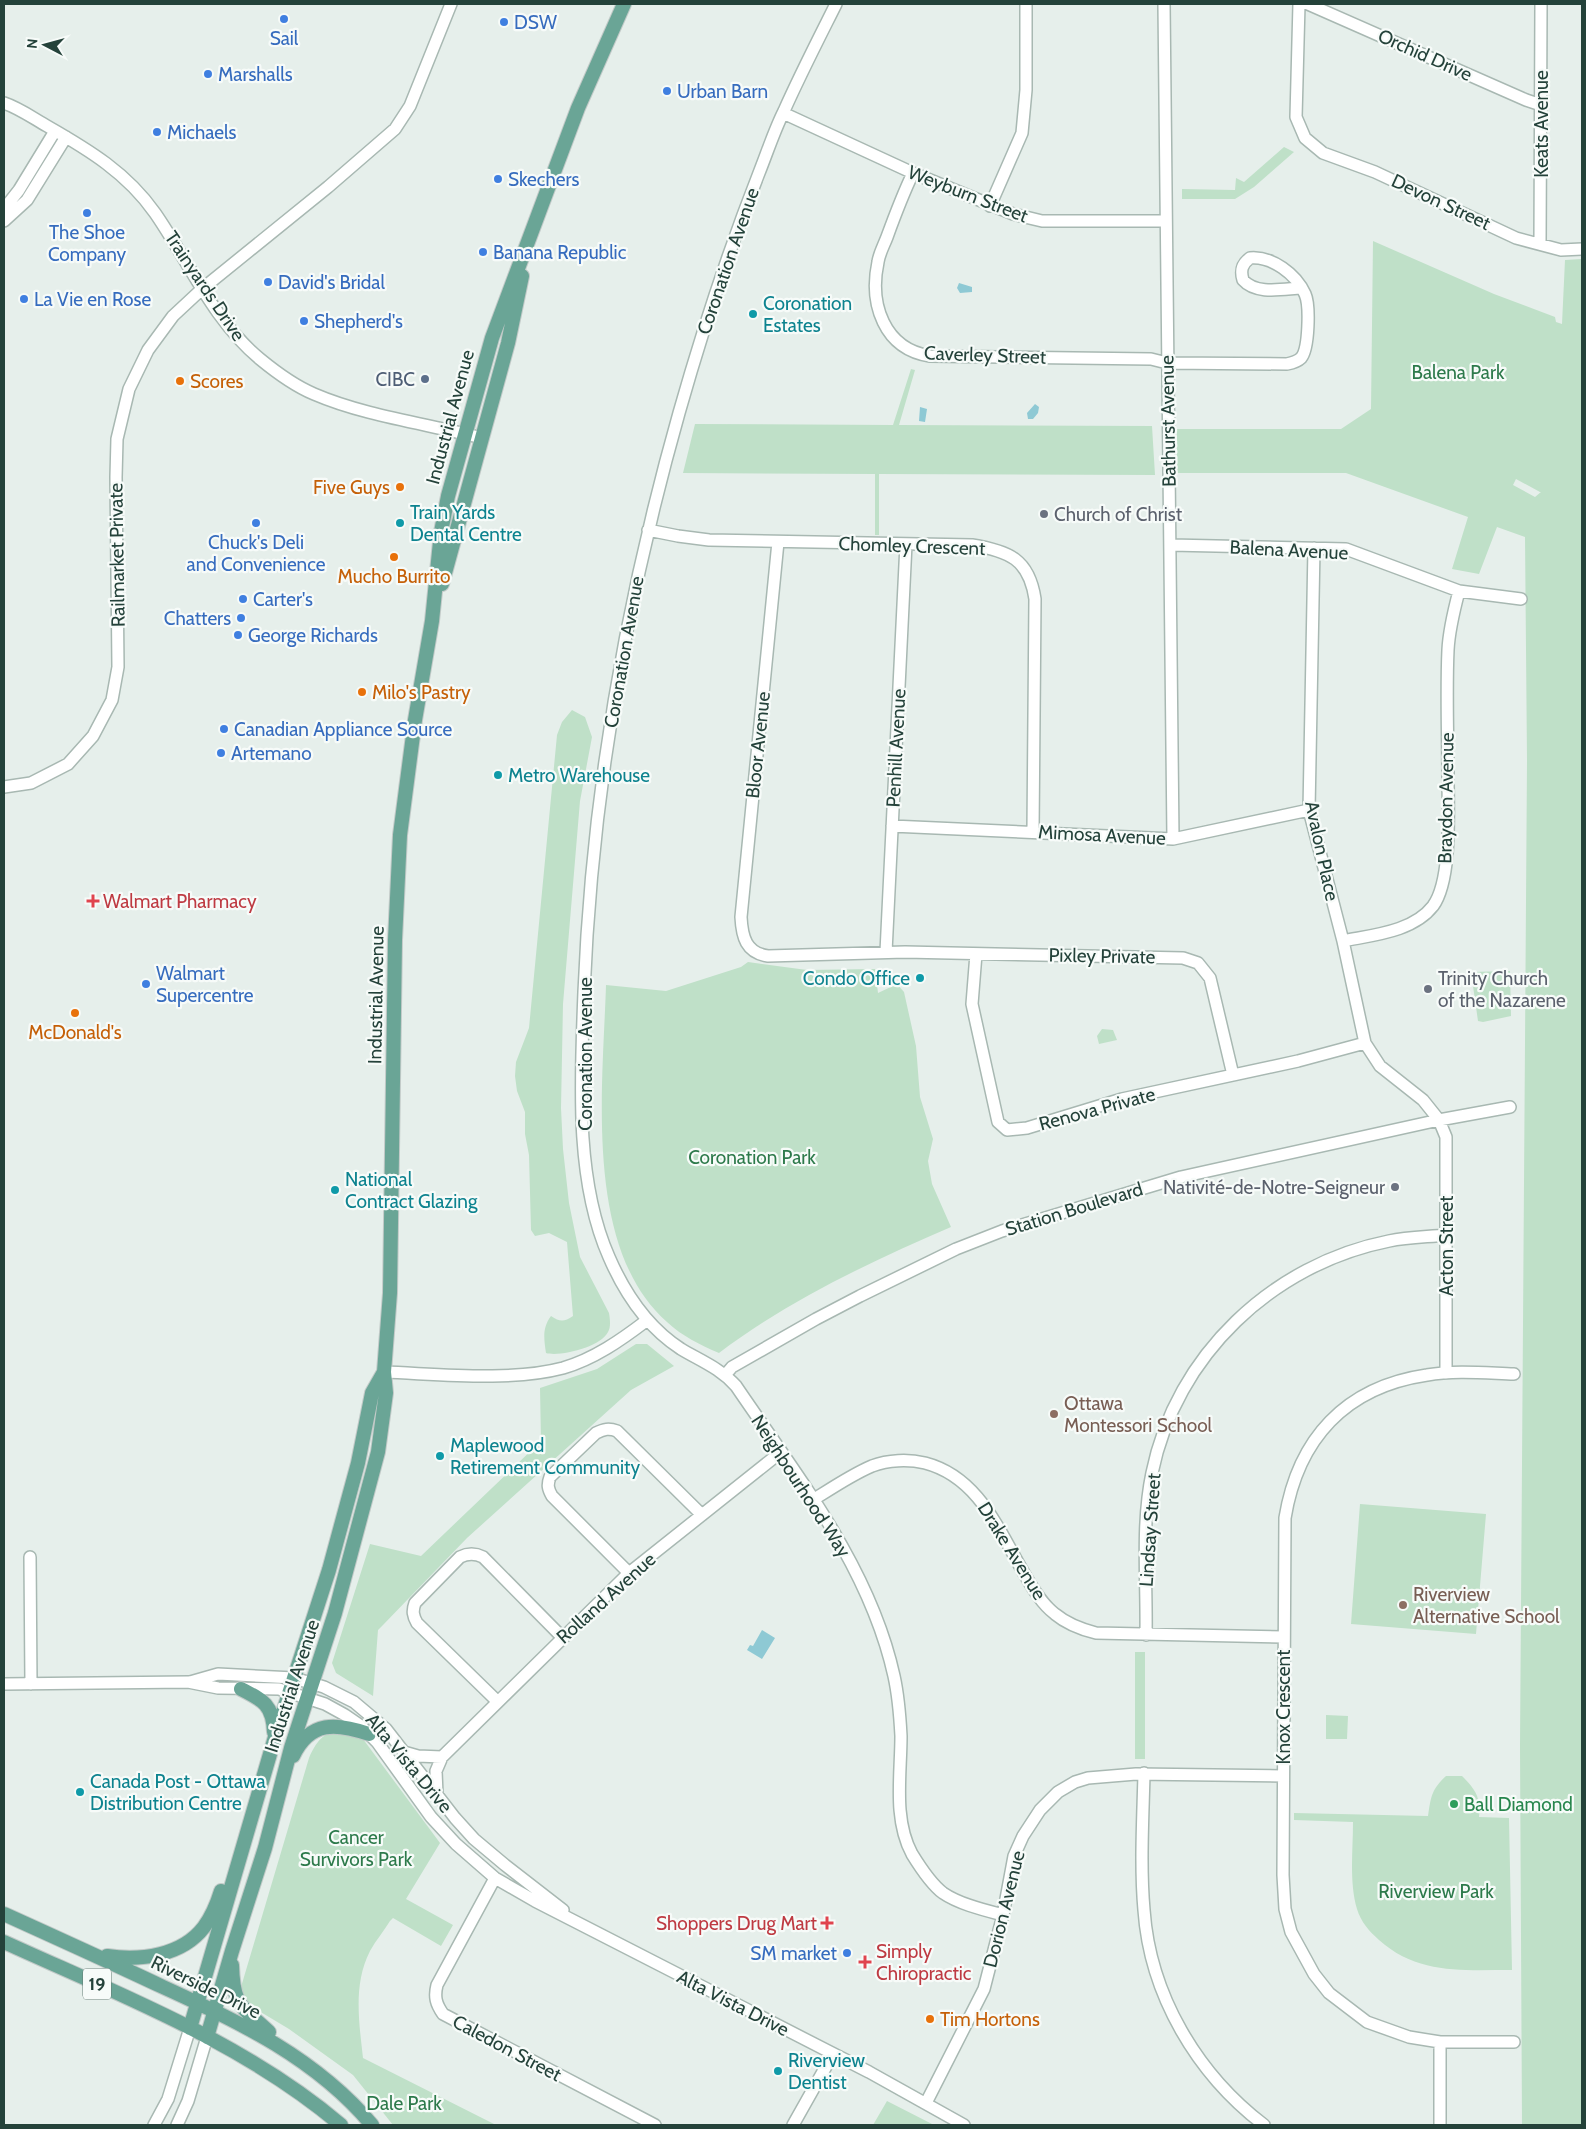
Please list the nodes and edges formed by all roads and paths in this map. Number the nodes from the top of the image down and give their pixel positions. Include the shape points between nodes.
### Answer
1 (451, 4) edge
2 (624, 4) edge
3 (836, 4) edge
4 (1026, 4) edge
5 (1164, 4) edge
6 (1299, 4) edge
7 (1308, 4) edge
8 (1541, 4) edge
9 (6, 102) edge
10 (1541, 105) junction
11 (783, 113) junction
12 (55, 131) junction
13 (66, 137) junction
14 (913, 173) junction
15 (990, 206) junction
16 (4, 209) edge
17 (4, 221) edge
18 (1165, 222) junction
19 (532, 229) junction
20 (1540, 244) junction
21 (1582, 249) edge
22 (1301, 288) junction
23 (202, 289) junction
24 (1167, 363) junction
25 (464, 434) junction
26 (482, 438) junction
27 (648, 530) junction
28 (778, 542) junction
29 (906, 544) junction
30 (1171, 545) junction
31 (1314, 548) junction
32 (1460, 591) junction
33 (1521, 598) dead end
34 (432, 621) junction
35 (4, 787) edge
36 (1309, 810) junction
37 (892, 826) junction
38 (1033, 832) junction
39 (1174, 839) junction
40 (1343, 941) junction
41 (747, 946) joint
42 (886, 952) junction
43 (976, 954) junction
44 (1365, 1043) junction
45 (1233, 1075) junction
46 (1510, 1108) dead end
47 (1439, 1120) junction
48 (1446, 1235) junction
49 (646, 1320) junction
50 (384, 1372) junction
51 (1446, 1373) junction
52 (726, 1374) junction
53 (1514, 1374) dead end
54 (781, 1452) junction
55 (813, 1500) junction
56 (702, 1515) junction
57 (30, 1557) dead end
58 (629, 1573) junction
59 (1146, 1635) junction
60 (562, 1637) junction
61 (1283, 1637) junction
62 (188, 1682) junction
63 (313, 1683) junction
64 (4, 1684) edge
65 (31, 1684) junction
66 (292, 1685) junction
67 (241, 1689) junction
68 (308, 1698) junction
69 (498, 1702) junction
70 (369, 1734) junction
71 (275, 1737) junction
72 (404, 1752) junction
73 (442, 1757) junction
74 (1144, 1773) junction
75 (1282, 1776) junction
76 (282, 1782) junction
77 (437, 1794) junction
78 (240, 1853) junction
79 (495, 1878) junction
80 (4, 1914) edge
81 (1003, 1916) junction
82 (582, 1924) junction
83 (4, 1942) edge
84 (84, 1950) junction
85 (232, 1951) junction
86 (197, 2003) junction
87 (215, 2011) junction
88 (190, 2028) junction
89 (207, 2037) junction
90 (1440, 2042) junction
91 (1514, 2042) dead end
92 (834, 2054) junction
93 (295, 2056) junction
94 (926, 2103) junction
95 (154, 2125) edge
96 (177, 2125) edge
97 (342, 2125) edge
98 (372, 2125) edge
99 (656, 2125) edge
100 (793, 2125) edge
101 (964, 2125) edge
102 (1264, 2125) edge
103 (1440, 2125) edge

1 - 23 street, Railmarket Private via 410,106 395,129
2 - 19 main road, Industrial Avenue via 578,108
3 - 11 street, Coronation Avenue
4 - 15 street via 1026,90 1022,133
5 - 18 street, Bathurst Avenue
6 - 20 street, Devon Street via 1296,116 1305,138 1323,153 1375,172 1516,238
7 - 10 street, Orchid Drive
8 - 10 street, Keats Avenue
9 - 12 street, Trainyards Drive
10 - 20 street, Keats Avenue
11 - 14 street, Weyburn Street
11 - 27 street, Coronation Avenue via 742,215 705,324
12 - 13 street, Trainyards Drive
12 - 16 street
13 - 17 street via 27,200
13 - 23 street, Trainyards Drive via 106,161 136,189 159,219
14 - 15 street, Weyburn Street
14 - 24 street, Caverley Street via 878,262 876,296 882,320 897,343 918,354 930,356 1151,359
15 - 18 street, Weyburn Street via 1042,221
18 - 24 street, Bathurst Avenue
19 - 25 main road, Industrial Avenue via 492,338
19 - 26 main road, Industrial Avenue via 508,343
20 - 21 street, Devon Street via 1561,250
22 - 22 street via 1251,287 1242,280 1244,262 1250,258 1265,259 1285,269
22 - 24 street, Caverley Street via 1306,301 1307,344 1297,361 1287,364
23 - 25 street, Trainyards Drive via 248,348 300,387 347,406
23 - 35 street, Railmarket Private via 173,316 148,350 135,375 120,424 116,477 118,667 112,700 93,736 68,764 31,782
24 - 30 street, Bathurst Avenue
25 - 26 street, Trainyards Drive
25 - 34 main road, Industrial Avenue via 441,532
26 - 34 main road, Industrial Avenue
27 - 28 street, Chomley Crescent via 709,540
27 - 49 street, Coronation Avenue via 617,677 597,814 585,964 582,1072 585,1157 596,1221 613,1266
28 - 29 street, Chomley Crescent
28 - 41 street, Bloor Avenue via 741,917
29 - 37 street, Penhill Avenue
29 - 38 street, Chomley Crescent via 972,545 998,549 1015,559 1032,582 1035,599
30 - 31 street, Balena Avenue
30 - 39 street, Bathurst Avenue
31 - 32 street, Balena Avenue via 1346,549
31 - 36 street, Avalon Place
32 - 33 street, Balena Avenue
32 - 40 street, Braydon Avenue via 1448,649 1448,828 1444,875 1439,892 1434,905 1412,924
34 - 50 main road, Industrial Avenue via 400,835 395,940 390,1275
36 - 39 street, Mimosa Avenue
36 - 40 street, Avalon Place
37 - 38 street, Mimosa Avenue
37 - 42 street, Penhill Avenue
38 - 39 street, Mimosa Avenue
40 - 44 street, Avalon Place
41 - 42 street, Pixley Private via 759,955 768,956
42 - 43 street, Pixley Private
43 - 45 street, Pixley Private via 1183,958 1198,963 1210,978
43 - 45 street, Renova Private via 972,1004 998,1122 1007,1130 1026,1128 1122,1099
44 - 45 street, Renova Private
44 - 47 street, Avalon Place via 1380,1066 1423,1100
46 - 47 street, Station Boulevard
47 - 48 street, Acton Street via 1446,1137
47 - 52 street, Station Boulevard via 1181,1177 1002,1231 956,1249 816,1319 732,1367
48 - 51 street, Acton Street
48 - 59 street, Lindsay Street via 1390,1240 1336,1256 1311,1268 1275,1289 1246,1312 1199,1364 1173,1409 1152,1472 1146,1536
49 - 50 street via 602,1351 564,1367 538,1373
49 - 52 street, Neighbourhood Way via 674,1344
50 - 63 main road, Industrial Avenue via 386,1394 378,1452
50 - 66 main road, Industrial Avenue via 372,1393 358,1463 335,1548
51 - 53 street, Knox Crescent
51 - 61 street, Knox Crescent via 1409,1378 1368,1393 1346,1407 1311,1443 1293,1484 1285,1518
52 - 54 street, Neighbourhood Way
54 - 55 street, Neighbourhood Way
54 - 56 street, Rolland Avenue
55 - 59 street, Drake Avenue via 854,1475 887,1462 918,1461 946,1470 976,1494 1035,1592 1054,1613 1074,1627 1096,1633
55 - 81 street, Neighbourhood Way via 862,1583 883,1635 894,1678 901,1733 902,1830 912,1854 943,1893
56 - 58 street, Rolland Avenue
56 - 58 street via 617,1431 611,1428 596,1433 550,1477 548,1491
57 - 65 street
58 - 60 street, Rolland Avenue
59 - 61 street, Drake Avenue
60 - 69 street, Rolland Avenue
60 - 69 street via 483,1557 477,1554 460,1557 415,1603 414,1617
61 - 75 street, Knox Crescent
62 - 65 street
62 - 66 street via 218,1674
62 - 67 street
63 - 66 street, Alta Vista Drive
63 - 68 main road, Industrial Avenue
63 - 72 street, Alta Vista Drive via 364,1708
64 - 65 street
66 - 67 street
66 - 68 street, Alta Vista Drive
66 - 71 main road, Industrial Avenue
67 - 71 main road via 266,1704 274,1721
68 - 70 street, Alta Vista Drive via 345,1714
68 - 76 main road, Industrial Avenue
69 - 73 street, Rolland Avenue
70 - 76 main road via 341,1725 313,1732 300,1743
70 - 79 street, Alta Vista Drive via 431,1818
71 - 78 main road, Industrial Avenue
72 - 73 street
72 - 77 street, Alta Vista Drive
73 - 77 street via 436,1777
74 - 75 street, Dorion Avenue
74 - 81 street, Dorion Avenue via 1075,1782 1058,1792 1040,1810 1014,1856
74 - 102 street via 1144,1910 1150,1950 1161,1986 1181,2032 1195,2053 1227,2092
75 - 90 street, Knox Crescent via 1285,1909 1300,1952 1329,1993 1367,2022 1409,2037
76 - 85 main road, Industrial Avenue
77 - 82 street, Alta Vista Drive via 455,1818 487,1850
78 - 84 main road via 211,1916 203,1928 182,1945 160,1954 136,1958
78 - 86 main road, Industrial Avenue
79 - 82 street, Alta Vista Drive
79 - 99 street, Caledon Street via 437,1985 434,1996 437,2006 443,2014
80 - 84 main road, Riverside Drive / 19
81 - 94 street, Dorion Avenue via 980,1998
82 - 92 street, Alta Vista Drive
83 - 88 main road, 19
84 - 86 main road, Riverside Drive / 19
85 - 87 main road, Industrial Avenue
85 - 93 main road via 234,1992 241,2007
86 - 87 main road, Riverside Drive / 19
86 - 88 main road, Industrial Avenue
87 - 89 main road, Industrial Avenue
87 - 93 main road, Riverside Drive / 19 via 254,2030
88 - 89 main road, 19
88 - 95 street via 168,2099
89 - 96 street via 188,2101
89 - 97 main road, 19 via 286,2083
90 - 91 street, Knox Crescent
90 - 103 street
92 - 94 street, Alta Vista Drive
92 - 100 street
93 - 98 main road, Riverside Drive / 19 via 336,2087
94 - 101 street, Alta Vista Drive

